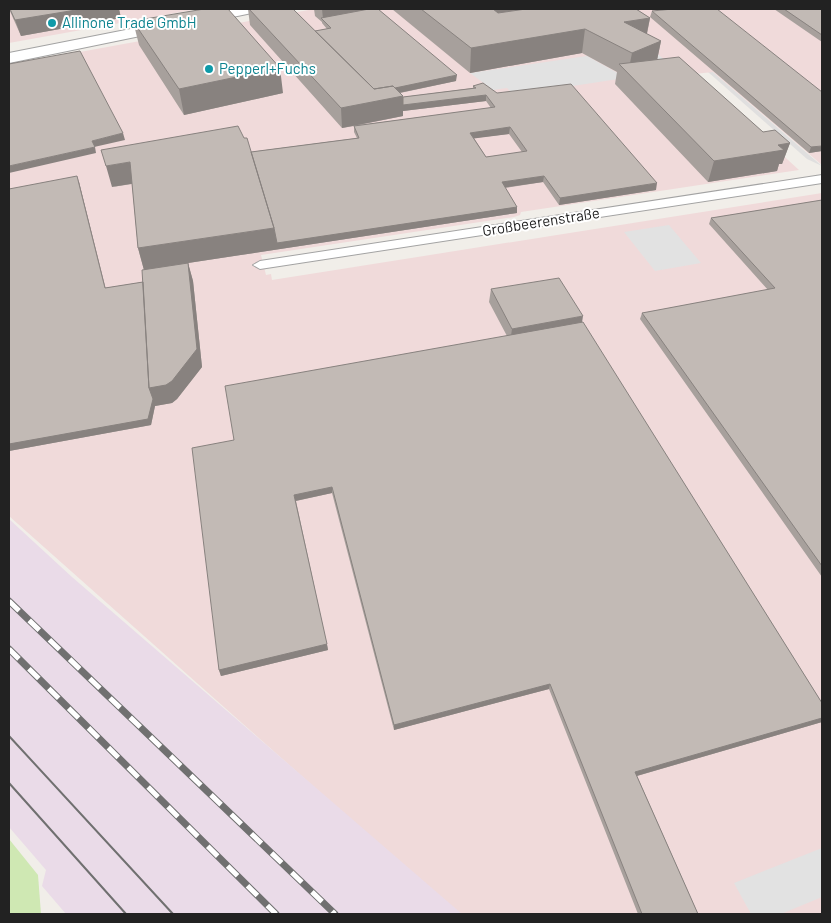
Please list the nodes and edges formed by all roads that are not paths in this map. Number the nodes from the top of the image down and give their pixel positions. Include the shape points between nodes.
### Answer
1 (252, 9) edge
2 (9, 58) edge
3 (822, 179) edge
4 (260, 265) dead end

1 - 2 street
3 - 4 lane, Großbeerenstraße

